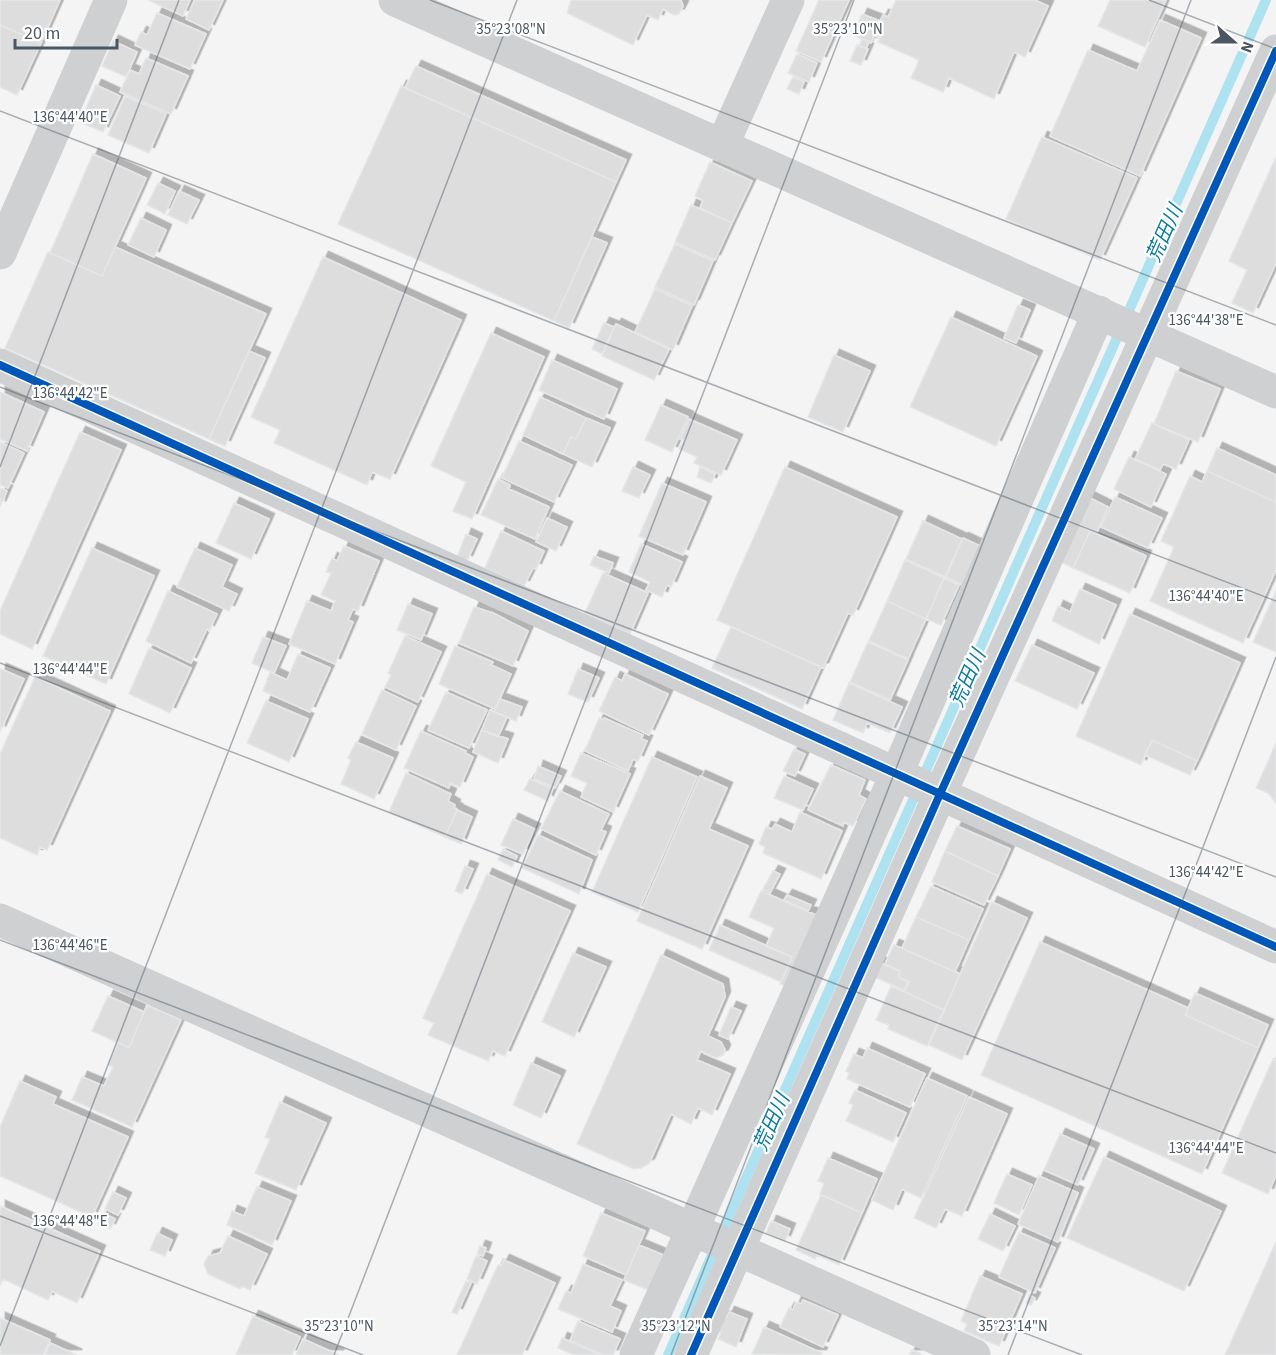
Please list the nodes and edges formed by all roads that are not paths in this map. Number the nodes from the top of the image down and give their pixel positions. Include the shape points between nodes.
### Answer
1 (111, 0) edge
2 (395, 0) edge
3 (788, 0) edge
4 (1276, 51) edge
5 (722, 146) junction
6 (0, 253) edge
7 (1105, 315) junction
8 (1145, 333) junction
9 (0, 365) edge
10 (1276, 392) edge
11 (899, 776) junction
12 (937, 793) junction
13 (0, 920) edge
14 (1276, 947) edge
15 (694, 1229) junction
16 (734, 1248) junction
17 (636, 1355) edge
18 (691, 1355) edge
19 (974, 1355) edge

1 - 6 street
2 - 5 street
3 - 5 street
4 - 8 street
5 - 7 street
7 - 8 street
7 - 11 street
8 - 10 street
8 - 12 street
9 - 11 street
11 - 12 street
11 - 15 street
12 - 14 street
12 - 16 street
13 - 15 street
15 - 16 street
15 - 17 street
16 - 18 street
16 - 19 street

